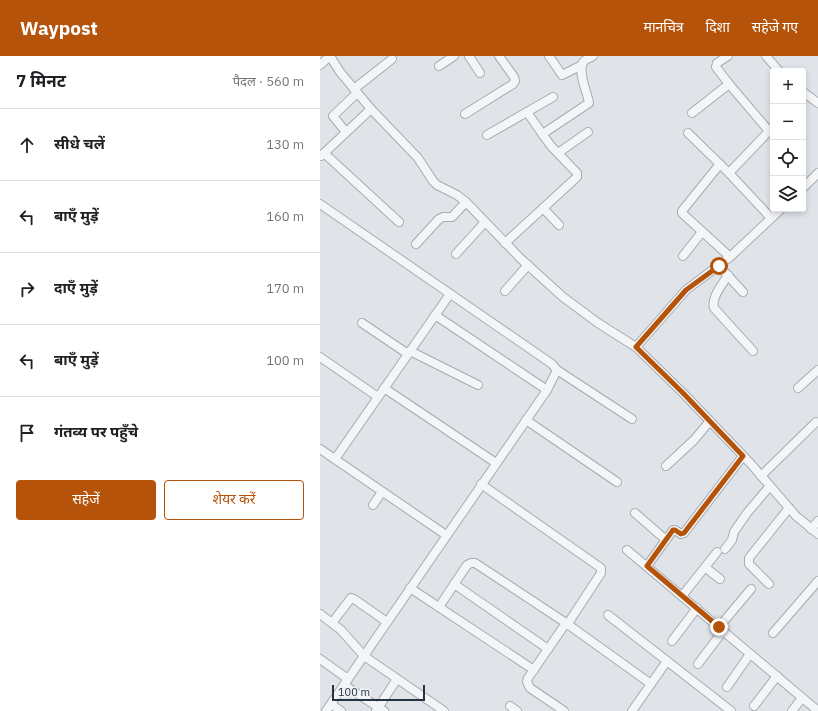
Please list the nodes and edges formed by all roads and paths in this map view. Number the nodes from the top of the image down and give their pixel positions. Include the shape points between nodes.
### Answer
1 (330, 56) edge
2 (454, 56) edge
3 (499, 56) edge
4 (549, 56) edge
5 (592, 56) edge
6 (728, 56) edge
7 (766, 56) edge
8 (473, 58) edge
9 (392, 59) dead end
10 (320, 65) edge
11 (582, 65) junction
12 (439, 66) dead end
13 (776, 68) edge
14 (480, 73) dead end
15 (729, 84) junction
16 (356, 91) junction
17 (806, 94) edge
18 (554, 97) dead end
19 (818, 103) edge
20 (371, 110) junction
21 (527, 112) junction
22 (692, 113) dead end
23 (465, 114) dead end
24 (770, 128) edge
25 (770, 130) edge
26 (346, 132) junction
27 (588, 132) dead end
28 (688, 133) dead end
29 (488, 135) dead end
30 (543, 135) junction
31 (558, 153) junction
32 (322, 155) edge
33 (720, 164) junction
34 (729, 173) junction
35 (818, 173) edge
36 (806, 185) edge
37 (466, 202) junction
38 (320, 204) edge
39 (543, 208) junction
40 (778, 212) edge
41 (771, 218) junction
42 (399, 222) dead end
43 (485, 222) junction
44 (559, 225) dead end
45 (702, 232) junction
46 (505, 243) junction
47 (416, 244) dead end
48 (456, 254) dead end
49 (683, 256) dead end
50 (730, 257) junction
51 (528, 265) junction
52 (719, 266) junction
53 (728, 275) junction
54 (505, 291) dead end
55 (743, 292) dead end
56 (450, 294) junction
57 (435, 315) junction
58 (362, 323) dead end
59 (636, 347) junction
60 (753, 351) dead end
61 (409, 353) junction
62 (320, 357) edge
63 (557, 370) junction
64 (818, 370) edge
65 (478, 385) dead end
66 (384, 388) junction
67 (798, 388) dead end
68 (546, 390) junction
69 (378, 397) junction
70 (632, 419) dead end
71 (526, 420) junction
72 (710, 420) junction
73 (816, 422) dead end
74 (320, 449) edge
75 (743, 456) junction
76 (335, 459) junction
77 (496, 463) junction
78 (666, 466) dead end
79 (761, 476) junction
80 (617, 482) dead end
81 (481, 484) junction
82 (770, 486) junction
83 (382, 492) junction
84 (373, 505) dead end
85 (789, 508) junction
86 (635, 513) dead end
87 (818, 521) edge
88 (815, 531) edge
89 (446, 536) junction
90 (666, 540) junction
91 (627, 550) dead end
92 (647, 566) junction
93 (706, 568) junction
94 (720, 579) dead end
95 (818, 581) edge
96 (454, 584) junction
97 (769, 584) dead end
98 (410, 588) junction
99 (751, 589) dead end
100 (682, 596) junction
101 (439, 607) junction
102 (697, 608) junction
103 (320, 614) edge
104 (608, 615) dead end
105 (387, 622) junction
106 (332, 623) junction
107 (567, 624) junction
108 (721, 629) junction
109 (773, 633) dead end
110 (672, 641) dead end
111 (548, 649) junction
112 (750, 654) junction
113 (364, 656) junction
114 (320, 659) edge
115 (667, 661) junction
116 (698, 664) dead end
117 (534, 670) junction
118 (777, 676) junction
119 (397, 679) junction
120 (346, 682) junction
121 (651, 684) junction
122 (727, 687) dead end
123 (802, 698) junction
124 (331, 704) junction
125 (754, 706) dead end
126 (379, 710) edge
127 (326, 711) edge
128 (341, 711) edge
129 (444, 711) edge
130 (564, 711) edge
131 (632, 711) edge
132 (731, 711) edge
133 (792, 711) edge
134 (818, 711) edge

1 - 10 street
1 - 16 street
2 - 12 street
3 - 23 street via 515,81
4 - 11 street via 562,75
5 - 11 street
6 - 15 street via 716,65
7 - 13 street
8 - 14 street
9 - 16 street
11 - 30 street via 589,103
15 - 22 street
15 - 24 street
16 - 20 street
16 - 26 street via 332,116
17 - 19 street
18 - 21 street
20 - 26 street
20 - 37 street via 414,154 438,185
21 - 29 street
21 - 30 street
25 - 34 street
26 - 32 street
27 - 31 street
28 - 33 street
30 - 31 street
31 - 39 street via 577,176
32 - 42 street
33 - 34 street
33 - 45 street via 682,209 682,213
34 - 41 street
35 - 36 street
37 - 43 street
37 - 47 street via 452,217 439,219
38 - 56 street
39 - 44 street
39 - 46 street
40 - 41 street
41 - 50 street
43 - 46 street
43 - 48 street
45 - 49 street
45 - 50 street
46 - 51 street
50 - 52 street
51 - 54 street
51 - 59 street via 563,297
52 - 53 street
52 - 59 street via 686,290
53 - 55 street
53 - 60 street via 715,297 714,308
56 - 57 street
56 - 63 street
57 - 61 street
57 - 68 street
58 - 61 street
59 - 72 street
61 - 65 street
61 - 66 street
62 - 69 street
63 - 68 street
63 - 70 street
64 - 67 street
66 - 69 street
66 - 77 street
68 - 71 street
69 - 76 street
71 - 77 street
71 - 80 street
72 - 75 street
72 - 78 street via 694,440
73 - 79 street
74 - 76 street
75 - 79 street
75 - 90 street via 684,533 674,530
76 - 83 street
77 - 81 street
79 - 82 street
81 - 89 street
81 - 107 street via 601,568 601,573
82 - 85 street
82 - 93 street via 747,513 734,532 732,540
83 - 84 street
83 - 89 street
85 - 88 street
85 - 97 street via 749,558 749,564
86 - 90 street
87 - 88 street
89 - 98 street
90 - 92 street
91 - 92 street
92 - 100 street
93 - 94 street
93 - 100 street
95 - 109 street
96 - 101 street
96 - 107 street via 467,565 475,563
96 - 111 street
98 - 101 street
98 - 105 street
99 - 108 street
100 - 102 street
101 - 117 street
102 - 108 street
102 - 110 street
103 - 106 street
104 - 115 street
105 - 106 street via 351,598
105 - 113 street
106 - 113 street
107 - 111 street
107 - 121 street
108 - 112 street
108 - 116 street
111 - 117 street
112 - 118 street
112 - 122 street
113 - 119 street
113 - 120 street
114 - 120 street
115 - 121 street
115 - 132 street
117 - 130 street via 527,682 530,688
118 - 123 street
118 - 125 street
119 - 126 street
119 - 129 street
120 - 124 street
120 - 126 street
121 - 131 street
123 - 133 street
123 - 134 street
124 - 127 street
124 - 128 street

